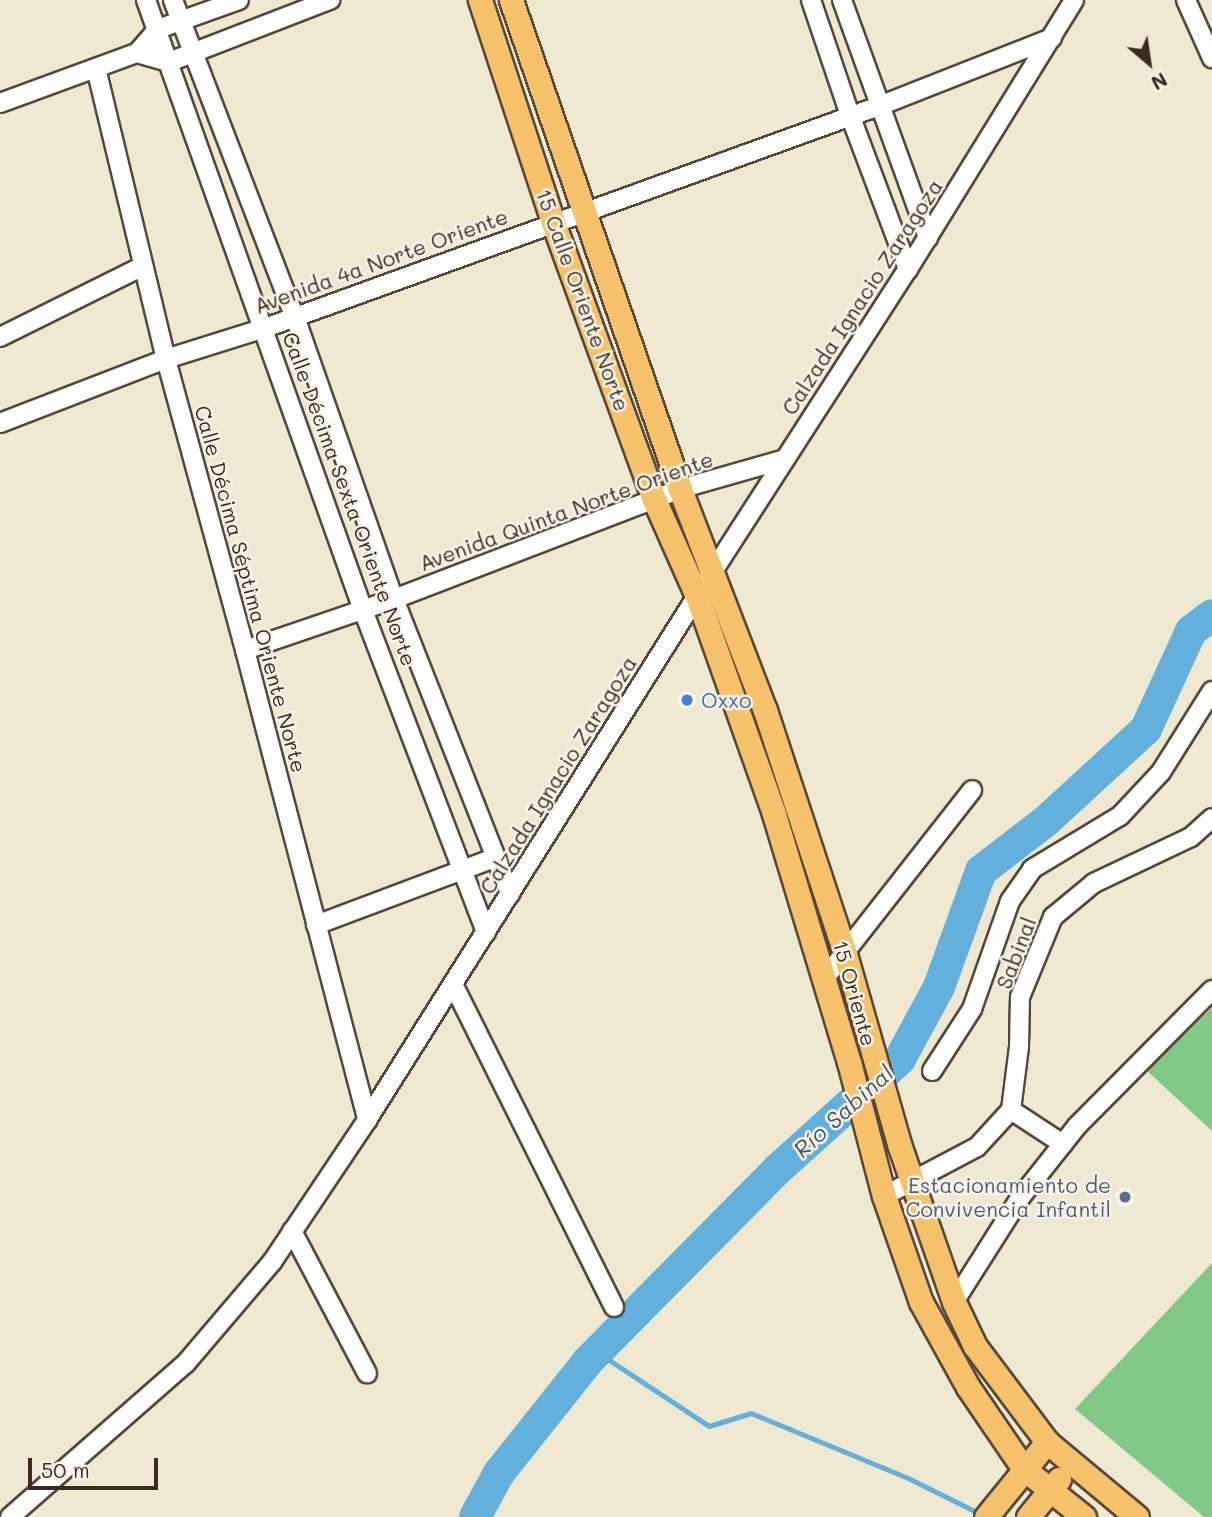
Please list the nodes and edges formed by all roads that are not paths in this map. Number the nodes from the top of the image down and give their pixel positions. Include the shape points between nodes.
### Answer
1 (146, 0) edge
2 (173, 0) edge
3 (239, 0) edge
4 (330, 0) edge
5 (480, 0) edge
6 (511, 0) edge
7 (811, 0) edge
8 (842, 0) edge
9 (1074, 0) edge
10 (1186, 0) edge
11 (180, 21) junction
12 (158, 29) junction
13 (1052, 38) junction
14 (137, 52) junction
15 (192, 53) junction
16 (1212, 58) edge
17 (169, 62) junction
18 (96, 68) junction
19 (0, 103) edge
20 (879, 106) junction
21 (850, 115) junction
22 (582, 211) junction
23 (553, 222) junction
24 (928, 238) junction
25 (143, 267) junction
26 (908, 269) junction
27 (295, 317) junction
28 (265, 328) junction
29 (0, 337) edge
30 (166, 359) junction
31 (0, 423) edge
32 (785, 459) junction
33 (680, 489) junction
34 (654, 499) junction
35 (712, 573) junction
36 (697, 596) junction
37 (394, 599) junction
38 (363, 610) junction
39 (246, 650) junction
40 (1212, 691) edge
41 (972, 789) dead end
42 (1212, 818) edge
43 (494, 858) junction
44 (461, 870) junction
45 (510, 894) junction
46 (316, 925) junction
47 (486, 932) junction
48 (845, 954) junction
49 (824, 979) junction
50 (453, 984) junction
51 (1212, 990) edge
52 (932, 1071) dead end
53 (1011, 1110) junction
54 (366, 1120) junction
55 (1063, 1143) junction
56 (911, 1182) junction
57 (884, 1196) junction
58 (292, 1231) junction
59 (954, 1301) junction
60 (614, 1307) dead end
61 (367, 1373) dead end
62 (1048, 1442) junction
63 (1072, 1465) junction
64 (1024, 1469) junction
65 (1051, 1489) junction
66 (990, 1511) edge
67 (10, 1517) edge
68 (1028, 1517) edge
69 (1084, 1517) edge
70 (1137, 1517) edge

1 - 12 street, Calle Décima Sexta Oriente Norte
2 - 11 street, Calle Décima Sexta Oriente Norte
3 - 11 street
4 - 15 street
5 - 23 main road, 15 Calle Oriente Norte
6 - 22 main road, 15 Calle Oriente Norte
7 - 21 street
8 - 20 street
9 - 13 street, Calzada Ignacio Zaragoza
10 - 16 street
11 - 12 street
11 - 15 street, Calle Décima Sexta Oriente Norte
12 - 14 street
12 - 17 street, Calle Décima Sexta Oriente Norte
13 - 20 street, Avenida 4a Norte Oriente
13 - 24 street, Calzada Ignacio Zaragoza
14 - 17 street
14 - 18 street
15 - 17 street
15 - 27 street, Calle Décima Sexta Oriente Norte
17 - 28 street, Calle Décima Sexta Oriente Norte
18 - 19 street
18 - 25 street, Calle Décima Séptima Oriente Norte
20 - 21 street, Avenida 4a Norte Oriente
20 - 24 street
21 - 22 street, Avenida 4a Norte Oriente
21 - 26 street
22 - 23 street, Avenida 4a Norte Oriente
22 - 33 main road, 15 Calle Oriente Norte
23 - 27 street, Avenida 4a Norte Oriente
23 - 34 main road, 15 Calle Oriente Norte
24 - 26 street, Calzada Ignacio Zaragoza
25 - 29 street
25 - 30 street, Calle Décima Séptima Oriente Norte
26 - 32 street, Calzada Ignacio Zaragoza
27 - 28 street, Avenida 4a Norte Oriente
27 - 37 street, Calle Décima Sexta Oriente Norte
28 - 30 street, Avenida 4a Norte Oriente
28 - 38 street, Calle Décima Sexta Oriente Norte
30 - 31 street, Avenida 4a Norte Oriente
30 - 39 street, Calle Décima Séptima Oriente Norte
32 - 33 street, Avenida Quinta Norte Oriente
32 - 35 street, Calzada Ignacio Zaragoza
33 - 34 street, Avenida Quinta Norte Oriente
33 - 35 main road, 15 Calle Oriente Norte
34 - 36 main road, 15 Calle Oriente Norte
34 - 37 street, Avenida Quinta Norte Oriente
35 - 36 street, Calzada Ignacio Zaragoza
35 - 48 main road, 15 Oriente via 765,710
36 - 45 street, Calzada Ignacio Zaragoza
36 - 49 main road, 15 Oriente via 774,814
37 - 38 street, Avenida Quinta Norte Oriente
37 - 43 street, Calle Décima Sexta Oriente Norte
38 - 39 street, Avenida Quinta Norte Oriente
38 - 44 street, Calle Décima Sexta Oriente Norte
39 - 46 street, Calle Décima Séptima Oriente Norte
40 - 52 street via 1161,772 1120,816 1032,869 1010,901 972,1009
41 - 48 street
42 - 53 street, Sabinal via 1191,837 1094,883 1053,917 1020,997
43 - 44 street
43 - 45 street, Calle Décima Sexta Oriente Norte
44 - 46 street
44 - 47 street, Calle Décima Sexta Oriente Norte
45 - 47 street, Calzada Ignacio Zaragoza
46 - 54 street, Calle Décima Séptima Oriente Norte
47 - 50 street, Calzada Ignacio Zaragoza
48 - 49 street
48 - 56 main road, 15 Oriente
49 - 57 main road, 15 Oriente
50 - 54 street, Calzada Ignacio Zaragoza
50 - 60 street
51 - 55 street
53 - 55 street
53 - 56 street via 977,1147
54 - 58 street, Calzada Ignacio Zaragoza
55 - 59 street via 1020,1198
56 - 57 street
56 - 59 main road, 15 Oriente
57 - 64 main road, 15 Oriente via 921,1302 968,1387
58 - 61 street
58 - 67 street, Calzada Ignacio Zaragoza via 186,1363
59 - 62 main road, 15 Oriente via 975,1346
62 - 63 main road, 15 Oriente
62 - 64 main road
63 - 65 main road
63 - 70 main road
64 - 65 main road, 15 Oriente
64 - 66 main road
65 - 68 main road
65 - 69 main road

